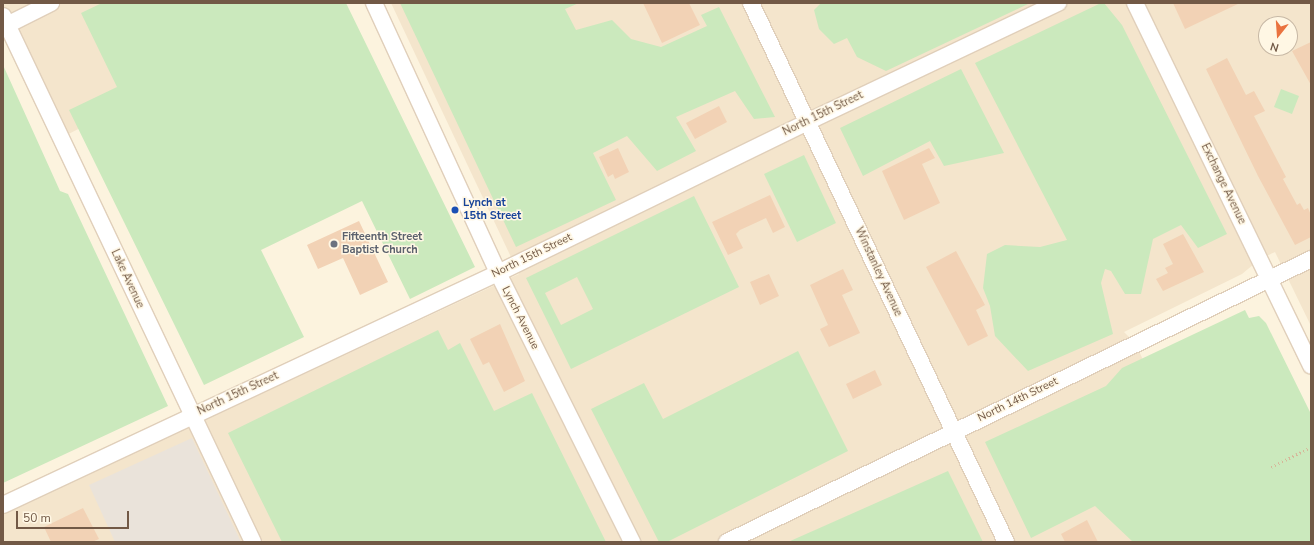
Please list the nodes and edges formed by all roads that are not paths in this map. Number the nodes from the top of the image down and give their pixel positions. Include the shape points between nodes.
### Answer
1 (51, 3) edge
2 (374, 3) edge
3 (751, 3) edge
4 (1058, 3) edge
5 (1135, 3) edge
6 (4, 22) edge
7 (808, 121) junction
8 (1311, 259) edge
9 (498, 273) junction
10 (1270, 280) junction
11 (1311, 366) edge
12 (191, 416) junction
13 (952, 432) junction
14 (3, 505) edge
15 (253, 542) edge
16 (632, 542) edge
17 (727, 542) edge
18 (1006, 542) edge

1 - 6 street
2 - 9 street, Lynch Avenue
3 - 7 street, Winstanley Avenue
4 - 7 street, North 15th Street
5 - 10 street, Exchange Avenue
6 - 12 street, Lake Avenue
7 - 9 street, North 15th Street
7 - 13 street, Winstanley Avenue
8 - 10 street, North 14th Street
9 - 12 street, North 15th Street
9 - 16 street, Lynch Avenue
10 - 11 street, Exchange Avenue
10 - 13 street, North 14th Street
12 - 14 street, North 15th Street
12 - 15 street, Lake Avenue
13 - 17 street, North 14th Street
13 - 18 street, Winstanley Avenue

